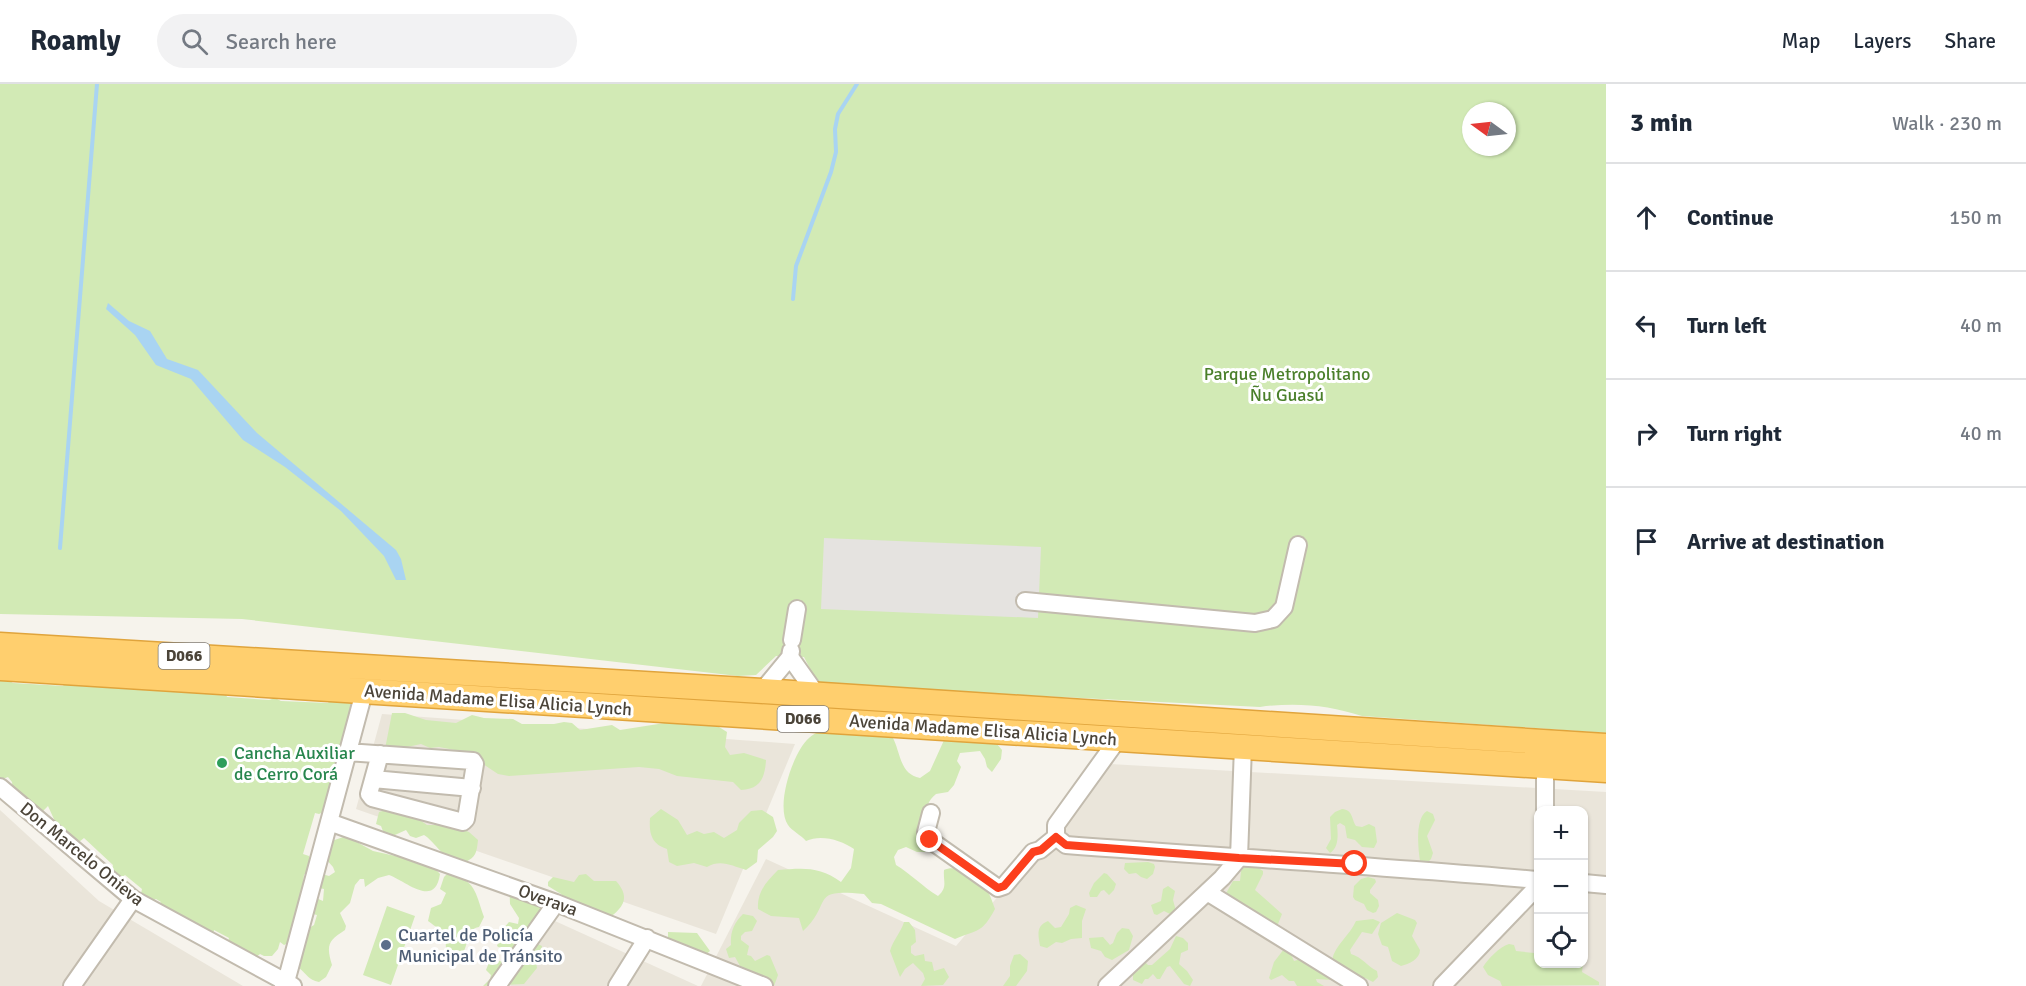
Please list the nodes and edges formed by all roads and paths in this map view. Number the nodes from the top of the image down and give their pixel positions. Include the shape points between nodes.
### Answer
1 (1298, 545) dead end
2 (1025, 601) dead end
3 (797, 609) dead end
4 (0, 645) edge
5 (791, 649) junction
6 (0, 669) edge
7 (366, 678) junction
8 (762, 691) junction
9 (817, 695) junction
10 (1118, 739) junction
11 (1243, 746) junction
12 (1606, 746) edge
13 (347, 752) junction
14 (380, 754) junction
15 (1545, 765) junction
16 (1606, 770) edge
17 (373, 779) junction
18 (472, 788) junction
19 (0, 789) edge
20 (1545, 806) edge
21 (931, 813) dead end
22 (329, 822) junction
23 (1056, 837) junction
24 (1239, 858) junction
25 (1534, 880) edge
26 (1588, 883) edge
27 (1606, 885) edge
28 (1206, 891) junction
29 (1534, 891) edge
30 (133, 899) junction
31 (556, 903) junction
32 (647, 938) junction
33 (287, 984) edge
34 (72, 986) edge
35 (497, 986) edge
36 (616, 986) edge
37 (764, 986) edge
38 (1107, 986) edge
39 (1359, 986) edge
40 (1442, 986) edge

1 - 2 street via 1284,607 1272,619 1255,623
3 - 5 street
4 - 7 highway, Avenida Madame Elisa Alicia Lynch / D066
5 - 8 street
5 - 9 street
6 - 7 highway, Avenida Madame Elisa Alicia Lynch / D066
7 - 8 highway, Avenida Madame Elisa Alicia Lynch / D066 via 466,672
7 - 10 highway, Avenida Madame Elisa Alicia Lynch / D066
7 - 13 street
8 - 9 highway, Avenida Madame Elisa Alicia Lynch / D066
9 - 12 highway, Avenida Madame Elisa Alicia Lynch / D066
10 - 11 highway, Avenida Madame Elisa Alicia Lynch / D066
10 - 23 street via 1056,825
11 - 15 highway, Avenida Madame Elisa Alicia Lynch / D066
11 - 24 street
13 - 14 street
13 - 22 street
14 - 17 street
14 - 18 street via 473,761
15 - 16 highway, Avenida Madame Elisa Alicia Lynch / D066
15 - 20 street
17 - 18 street
17 - 18 street via 369,794 372,798 463,822
19 - 30 street, Don Marcelo Onieva
21 - 23 street via 926,832 930,840 998,888 1033,852
22 - 31 street, Overava
22 - 33 street
23 - 24 street via 1066,845
24 - 25 street
24 - 28 street
26 - 27 street
28 - 38 street
28 - 39 street
29 - 40 street
30 - 33 street, Don Marcelo Onieva
30 - 34 street
31 - 32 street, Overava
31 - 35 street
32 - 36 street
32 - 37 street, Overava

